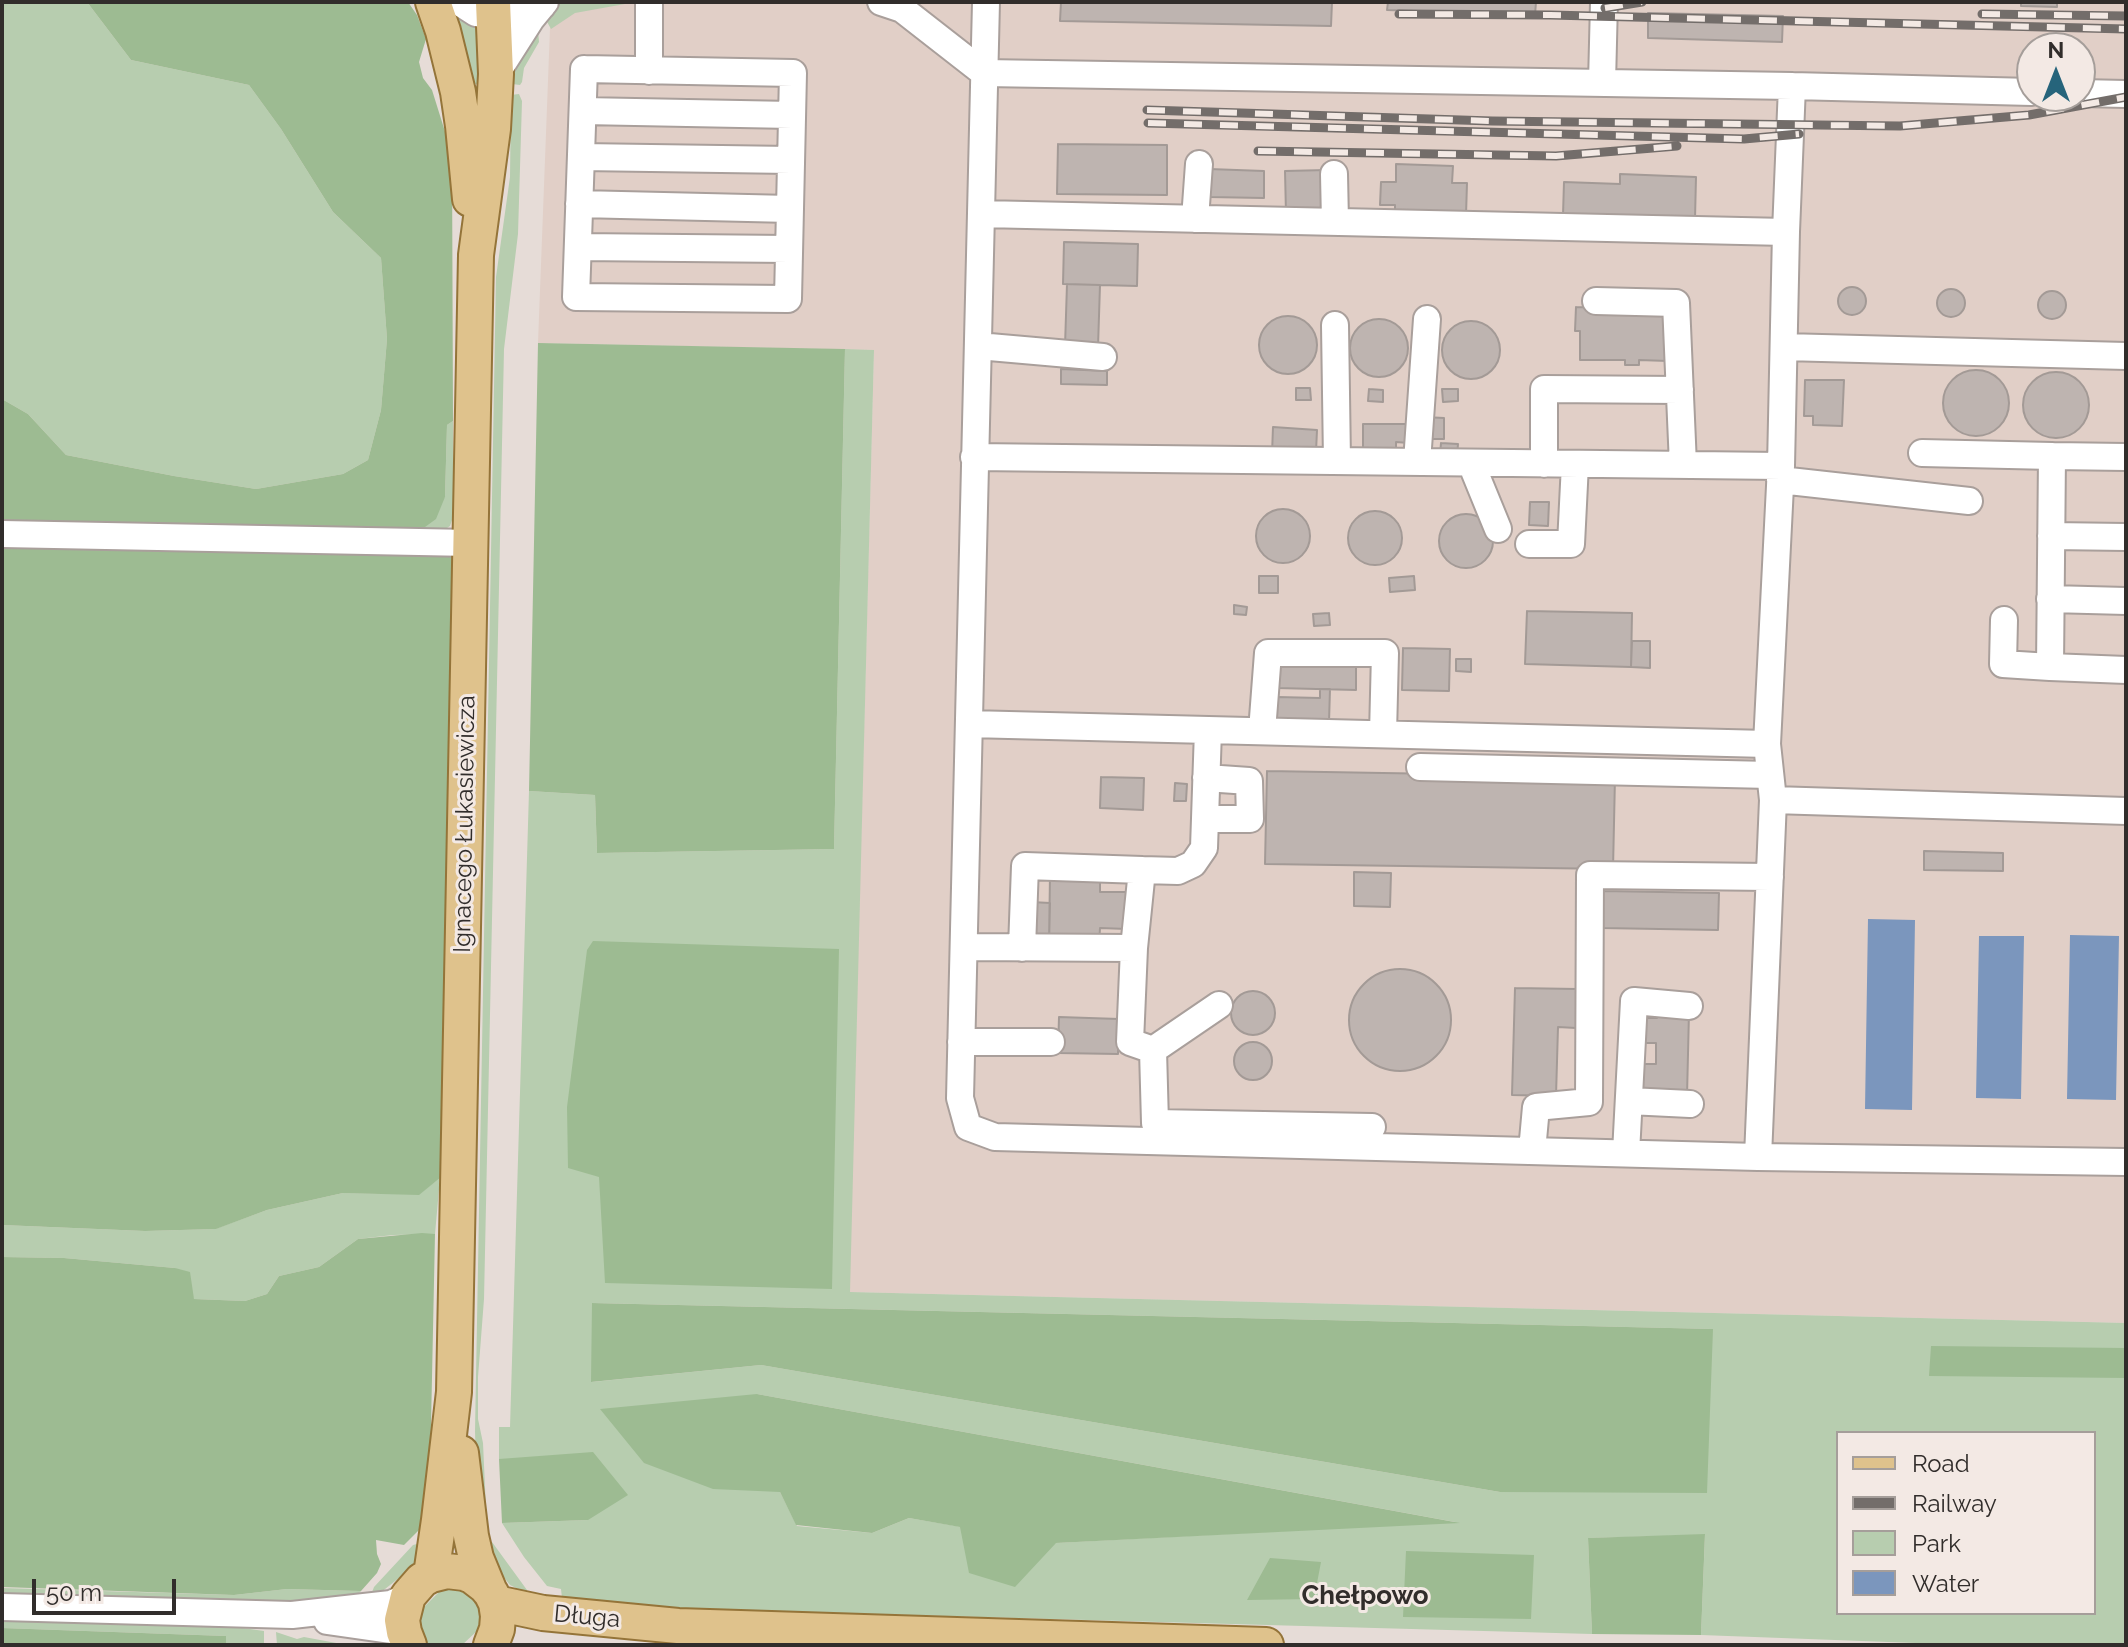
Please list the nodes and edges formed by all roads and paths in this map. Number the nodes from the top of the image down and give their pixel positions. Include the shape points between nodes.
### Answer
1 (433, 2) edge
2 (459, 2) edge
3 (649, 2) edge
4 (881, 2) edge
5 (986, 2) edge
6 (1604, 2) edge
7 (543, 4) edge
8 (493, 9) edge
9 (649, 71) junction
10 (984, 73) junction
11 (496, 74) junction
12 (1602, 83) junction
13 (1792, 86) junction
14 (2016, 92) edge
15 (2096, 93) edge
16 (2126, 94) edge
17 (583, 111) junction
18 (792, 115) junction
19 (581, 157) junction
20 (791, 160) junction
21 (1199, 164) dead end
22 (1334, 174) dead end
23 (579, 204) junction
24 (790, 209) junction
25 (982, 214) junction
26 (1195, 219) junction
27 (1335, 222) junction
28 (1786, 232) junction
29 (578, 247) junction
30 (789, 249) junction
31 (476, 255) junction
32 (1596, 301) dead end
33 (1427, 319) dead end
34 (1335, 325) dead end
35 (978, 346) junction
36 (1784, 347) junction
37 (2126, 356) edge
38 (1103, 357) dead end
39 (1680, 390) junction
40 (1922, 453) dead end
41 (2052, 456) junction
42 (974, 457) junction
43 (2126, 457) edge
44 (1337, 461) junction
45 (1417, 462) junction
46 (1471, 463) junction
47 (1544, 464) junction
48 (1575, 464) junction
49 (1683, 465) junction
50 (1781, 473) junction
51 (1969, 501) dead end
52 (1498, 529) dead end
53 (2, 534) edge
54 (2051, 536) junction
55 (2126, 537) edge
56 (471, 543) junction
57 (1529, 544) dead end
58 (2050, 599) junction
59 (2126, 601) edge
60 (2004, 620) dead end
61 (2050, 667) junction
62 (2126, 670) edge
63 (969, 724) junction
64 (1208, 730) junction
65 (1262, 731) junction
66 (1383, 734) junction
67 (1767, 744) junction
68 (1420, 767) dead end
69 (1206, 778) junction
70 (1771, 787) junction
71 (2126, 811) edge
72 (1205, 819) junction
73 (1142, 870) junction
74 (1770, 877) junction
75 (964, 947) junction
76 (1022, 948) junction
77 (1134, 948) junction
78 (1219, 1005) dead end
79 (1689, 1006) dead end
80 (961, 1042) junction
81 (1051, 1042) dead end
82 (1153, 1050) junction
83 (1629, 1101) junction
84 (1690, 1104) dead end
85 (1372, 1127) dead end
86 (1532, 1151) junction
87 (1626, 1153) junction
88 (1758, 1157) junction
89 (2126, 1162) edge
90 (454, 1392) junction
91 (419, 1586) junction
92 (2, 1607) edge
93 (292, 1615) junction
94 (493, 1619) edge
95 (406, 1638) edge
96 (1228, 1644) edge
97 (1266, 1645) edge

1 - 31 main road, Ignacego Łukasiewicza via 458,92
2 - 8 street via 476,13
3 - 9 street
4 - 10 street via 902,9
5 - 10 street
6 - 12 street
7 - 8 street via 527,11
7 - 11 street
8 - 11 main road, Ignacego Łukasiewicza
9 - 17 street via 584,69
9 - 18 street via 793,73
10 - 12 street
10 - 25 street
11 - 31 main road, Ignacego Łukasiewicza
12 - 13 street
13 - 14 street
13 - 28 street
15 - 16 street
17 - 18 street
17 - 19 street
18 - 20 street
19 - 20 street
19 - 23 street
20 - 24 street
21 - 26 street
22 - 27 street
23 - 24 street
23 - 29 street
24 - 30 street
25 - 26 street
25 - 35 street
26 - 27 street
27 - 28 street
28 - 36 street
29 - 30 street
29 - 30 street via 576,297 788,299
31 - 56 main road, Ignacego Łukasiewicza
32 - 39 street via 1676,303
33 - 45 street
34 - 44 street
35 - 38 street
35 - 42 street
36 - 37 street
36 - 50 street
39 - 47 street via 1544,389
39 - 49 street
40 - 41 street
41 - 43 street
41 - 54 street
42 - 44 street
42 - 63 street
44 - 45 street
45 - 46 street
46 - 47 street
46 - 52 street
47 - 48 street
48 - 49 street
48 - 57 street via 1571,544
49 - 50 street
50 - 51 street
50 - 67 street
53 - 56 street
54 - 55 street
54 - 58 street
56 - 90 main road, Ignacego Łukasiewicza
58 - 59 street
58 - 61 street
60 - 61 street via 2003,664
61 - 62 street
63 - 64 street
63 - 75 street
64 - 65 street
64 - 69 street
65 - 66 street
65 - 66 street via 1268,653 1385,653
66 - 67 street via 1536,725
67 - 70 street
68 - 70 street
69 - 72 street
69 - 72 street via 1249,781 1250,819
70 - 71 street
70 - 74 street
72 - 73 street via 1204,848 1193,864 1178,871
73 - 76 street via 1025,866
73 - 77 street
74 - 86 street via 1590,875 1589,1102 1536,1107
74 - 88 street
75 - 76 street
75 - 80 street
76 - 77 street
77 - 82 street via 1130,1042
78 - 82 street
79 - 83 street via 1634,1001
80 - 81 street
80 - 86 street via 960,1098 968,1127 995,1137
82 - 85 street via 1155,1123
83 - 84 street
83 - 87 street
86 - 87 street
87 - 88 street
88 - 89 street
90 - 91 main road, Ignacego Łukasiewicza via 439,1520
90 - 94 main road, Ignacego Łukasiewicza via 471,1536
91 - 93 street via 391,1604
91 - 94 main road via 447,1571 464,1573 479,1581
91 - 95 main road, Ignacego Łukasiewicza via 402,1620
92 - 93 street
93 - 95 street
94 - 96 main road, Długa
96 - 97 main road, Długa

